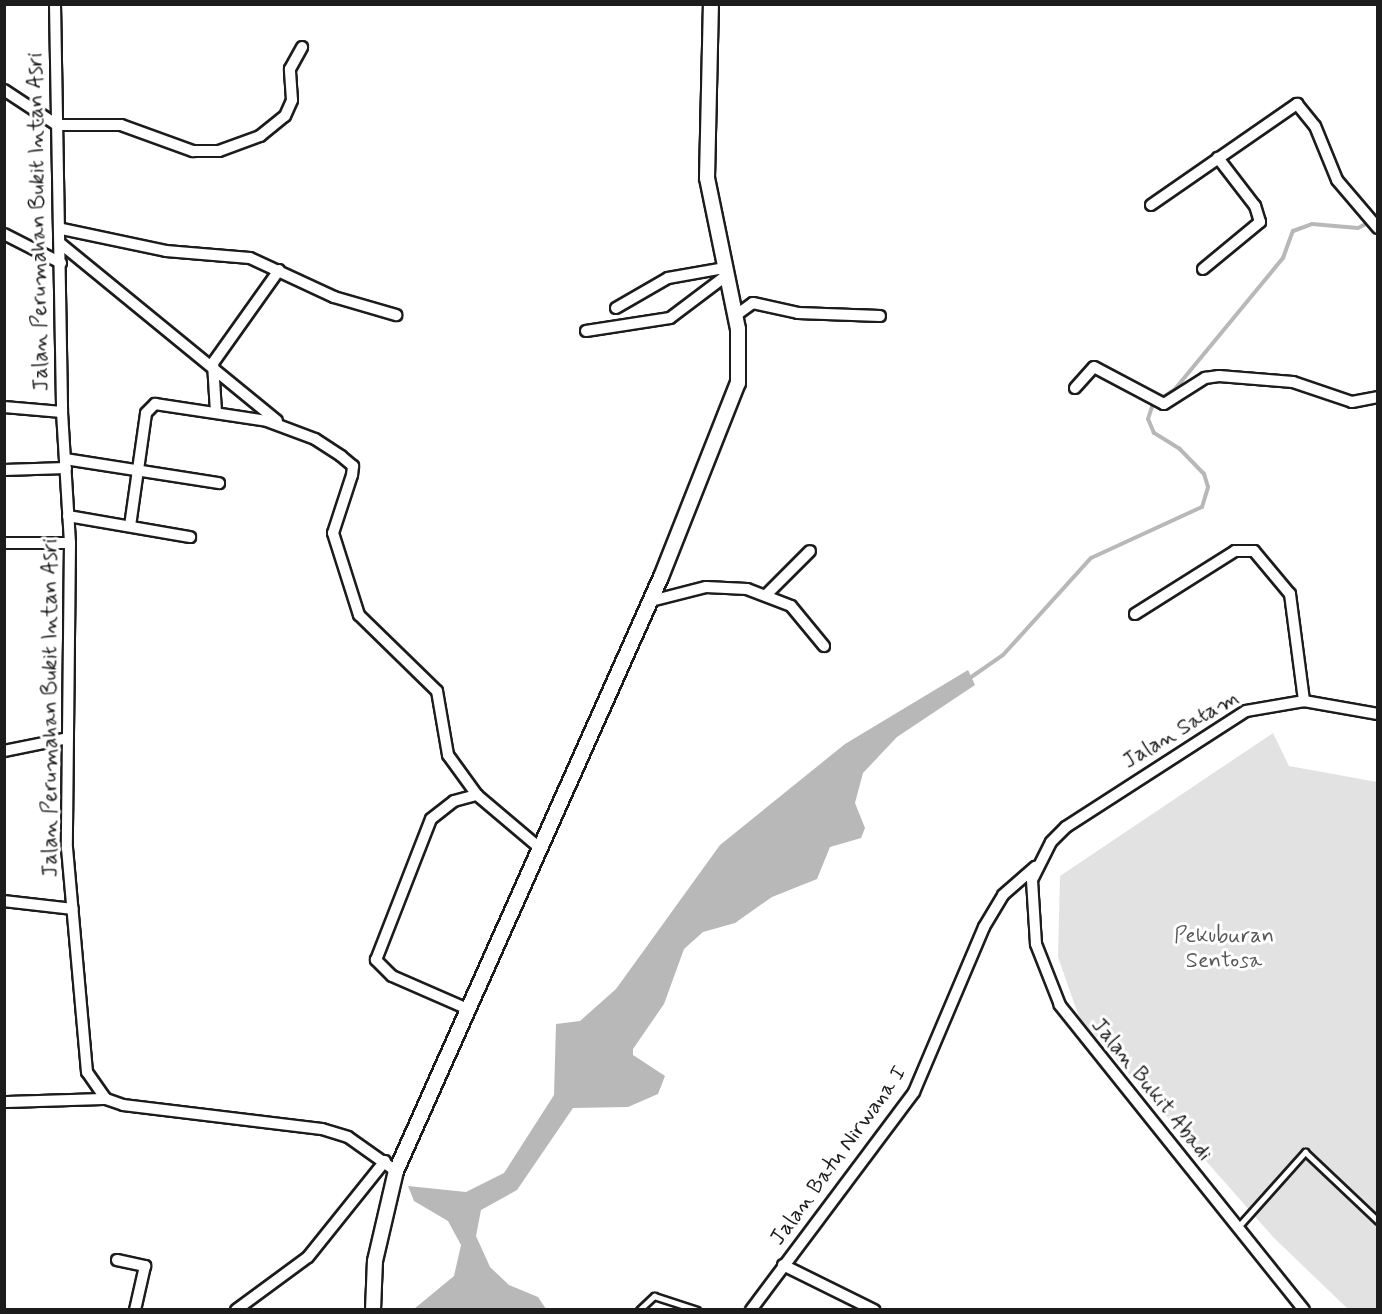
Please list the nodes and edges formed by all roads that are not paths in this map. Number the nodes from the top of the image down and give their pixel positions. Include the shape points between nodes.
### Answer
1 (55, 4) edge
2 (711, 4) edge
3 (302, 47) dead end
4 (4, 90) edge
5 (57, 125) junction
6 (1218, 158) junction
7 (1151, 205) dead end
8 (1377, 228) edge
9 (62, 229) junction
10 (7, 239) edge
11 (61, 244) junction
12 (61, 263) junction
13 (1203, 269) dead end
14 (279, 270) junction
15 (726, 271) junction
16 (616, 308) dead end
17 (396, 315) dead end
18 (735, 316) junction
19 (880, 316) dead end
20 (586, 331) dead end
21 (213, 372) junction
22 (1075, 388) dead end
23 (1377, 397) edge
24 (4, 407) edge
25 (62, 412) junction
26 (216, 412) junction
27 (284, 427) junction
28 (66, 464) junction
29 (4, 470) edge
30 (141, 471) junction
31 (219, 483) dead end
32 (68, 516) junction
33 (130, 526) junction
34 (190, 537) dead end
35 (4, 543) edge
36 (70, 543) junction
37 (810, 551) dead end
38 (766, 595) junction
39 (651, 601) junction
40 (1135, 614) dead end
41 (824, 646) dead end
42 (1304, 701) junction
43 (1377, 714) edge
44 (68, 738) junction
45 (4, 751) edge
46 (477, 795) junction
47 (541, 849) junction
48 (1036, 866) junction
49 (4, 901) edge
50 (73, 909) junction
51 (470, 1010) junction
52 (106, 1099) junction
53 (4, 1102) edge
54 (385, 1161) junction
55 (396, 1171) junction
56 (1377, 1221) edge
57 (1238, 1227) junction
58 (117, 1260) dead end
59 (783, 1265) junction
60 (135, 1310) edge
61 (236, 1310) edge
62 (373, 1310) edge
63 (639, 1310) edge
64 (697, 1310) edge
65 (751, 1310) edge
66 (874, 1310) edge
67 (1304, 1310) edge

1 - 5 street, Jalan Perumahan Bukit Intan Asri
2 - 15 street via 707,178
3 - 5 street via 290,69 289,112 260,136 236,146 205,153 121,125
4 - 5 street
5 - 9 street, Jalan Perumahan Bukit Intan Asri
6 - 7 street
6 - 8 street via 1299,105 1351,199
6 - 13 street via 1255,206 1260,222
9 - 11 street, Jalan Perumahan Bukit Intan Asri
9 - 14 street via 166,251 236,254
10 - 12 street
11 - 12 street, Jalan Perumahan Bukit Intan Asri
11 - 21 street
12 - 25 street, Jalan Perumahan Bukit Intan Asri
14 - 17 street via 334,297
14 - 21 street via 215,359
15 - 16 street via 668,278
15 - 18 street
15 - 20 street via 670,318
18 - 19 street via 753,303 798,313
18 - 39 street via 738,382
21 - 26 street
21 - 27 street
22 - 23 street via 1094,367 1162,403 1219,376 1293,382 1352,402
24 - 25 street
25 - 28 street, Jalan Perumahan Bukit Intan Asri
26 - 27 street
26 - 30 street via 152,406 146,412
27 - 46 street via 315,439 353,466 333,533 339,565 359,615 437,691 444,745
28 - 29 street
28 - 30 street
28 - 32 street, Jalan Perumahan Bukit Intan Asri
30 - 31 street
30 - 33 street
32 - 33 street
32 - 36 street, Jalan Perumahan Bukit Intan Asri
33 - 34 street
35 - 36 street
36 - 44 street, Jalan Perumahan Bukit Intan Asri
37 - 38 street
38 - 39 street via 728,585
38 - 41 street via 802,614
39 - 47 street
40 - 42 street via 1235,551 1254,551 1290,594
42 - 43 street, Jalan Satam
42 - 48 street, Jalan Satam via 1259,706 1203,735 1066,827
44 - 45 street
44 - 50 street, Jalan Perumahan Bukit Intan Asri
46 - 47 street
46 - 51 street via 454,801 431,819 376,960 392,976
47 - 51 street
48 - 57 street, Jalan Bukit Abadi via 1036,944 1060,1005
48 - 59 street, Jalan Batu Nirwana I via 1004,895 984,927 914,1092
49 - 50 street
50 - 52 street, Jalan Perumahan Bukit Intan Asri via 87,1072
51 - 55 street
52 - 53 street
52 - 54 street via 140,1108 322,1129 348,1137
54 - 55 street
54 - 61 street via 308,1257
55 - 62 street via 375,1261
56 - 57 lane via 1305,1152
57 - 67 street, Jalan Bukit Abadi
58 - 60 street via 146,1266
59 - 65 street, Jalan Batu Nirwana I
59 - 66 street
63 - 64 lane via 654,1296

